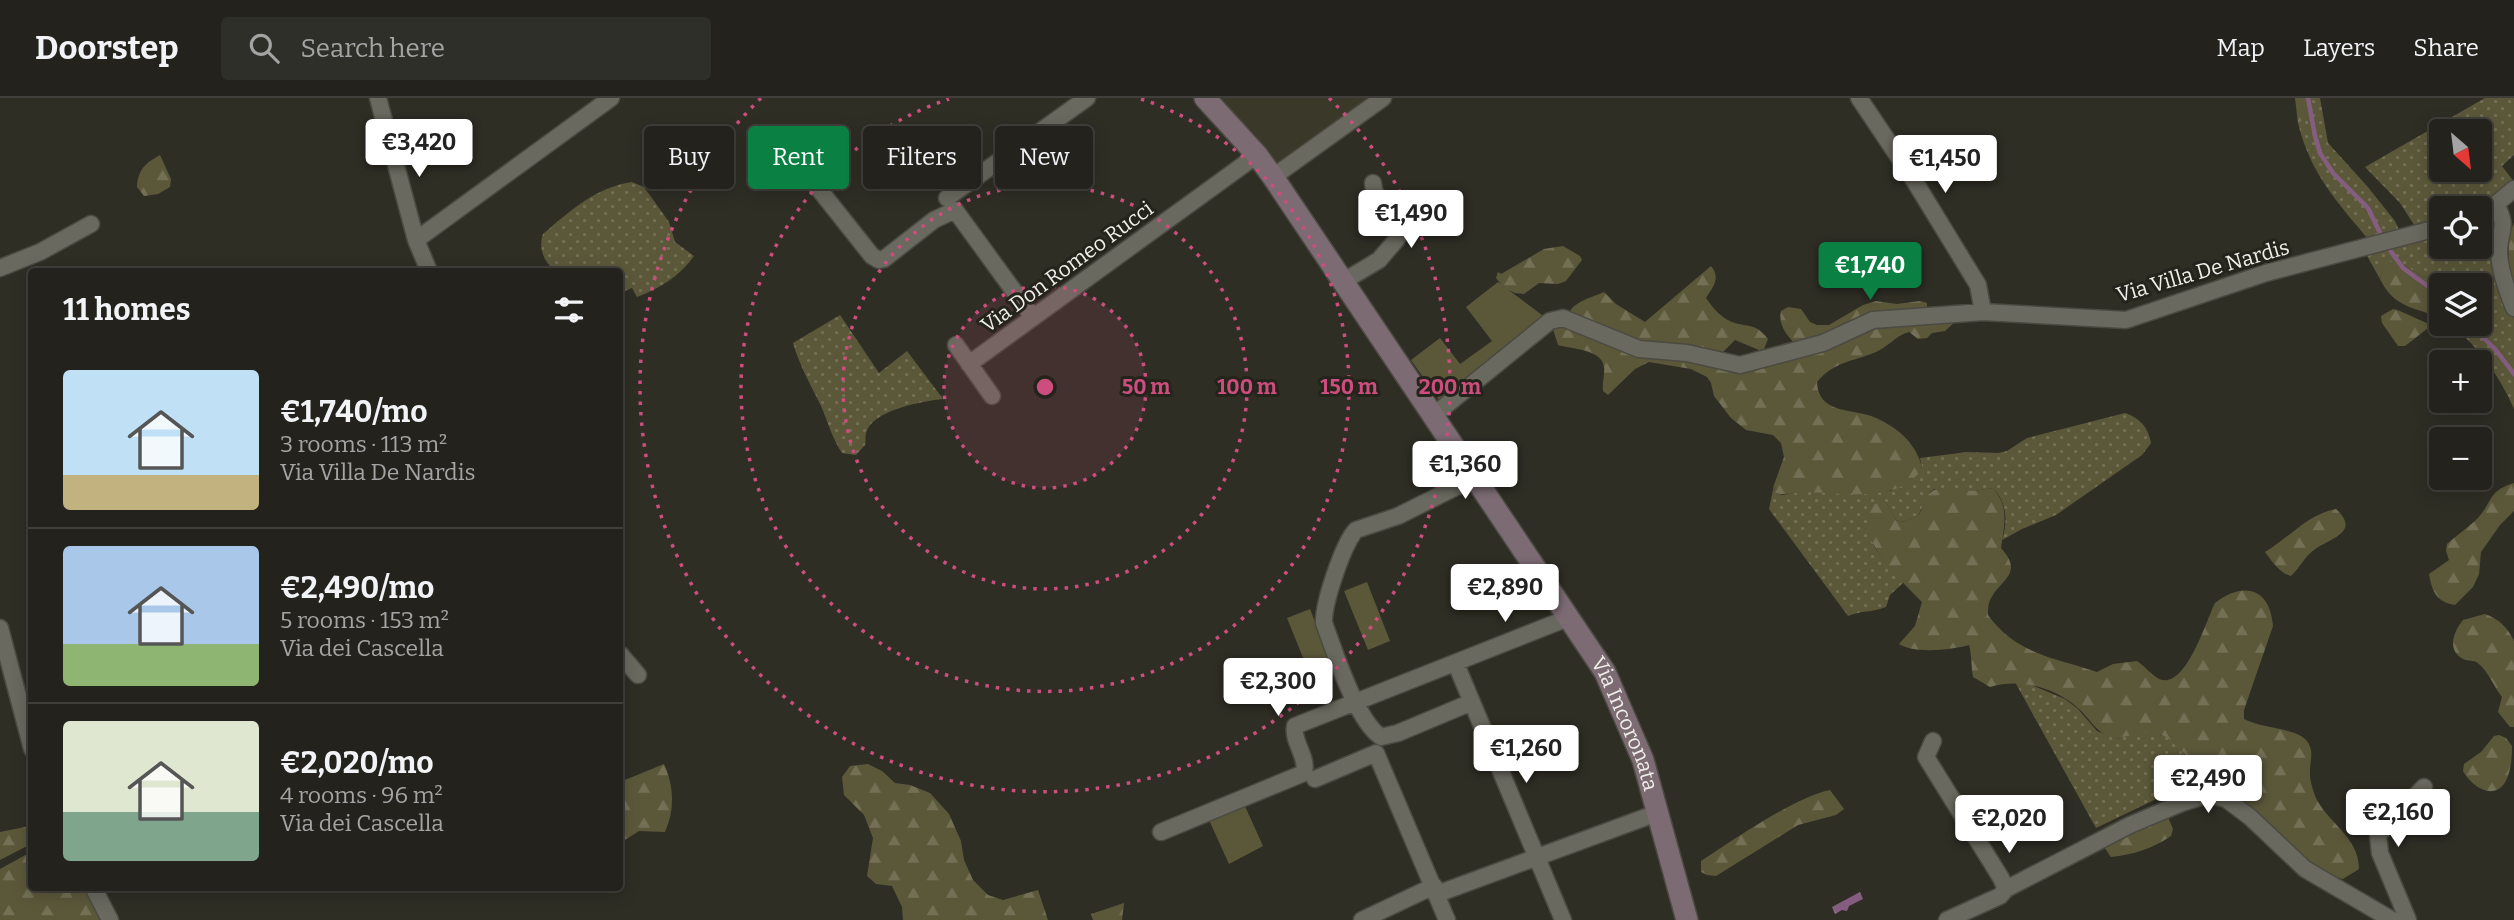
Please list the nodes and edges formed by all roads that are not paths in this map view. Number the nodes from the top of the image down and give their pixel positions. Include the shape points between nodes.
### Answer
1 (378, 98) edge
2 (611, 98) edge
3 (1087, 98) edge
4 (1205, 98) edge
5 (1383, 98) edge
6 (1859, 98) edge
7 (1257, 155) junction
8 (1273, 177) junction
9 (1373, 183) dead end
10 (819, 189) edge
11 (2514, 189) edge
12 (947, 198) dead end
13 (2496, 204) junction
14 (2492, 206) edge
15 (91, 224) dead end
16 (2429, 229) edge
17 (416, 240) junction
18 (0, 268) edge
19 (428, 268) edge
20 (1343, 281) junction
21 (2514, 307) edge
22 (1983, 312) junction
23 (1032, 316) junction
24 (956, 345) dead end
25 (969, 364) junction
26 (992, 396) dead end
27 (1434, 415) junction
28 (1474, 478) junction
29 (1568, 618) junction
30 (0, 628) edge
31 (623, 658) edge
32 (1456, 664) junction
33 (638, 675) dead end
34 (1356, 701) junction
35 (1472, 702) junction
36 (28, 734) edge
37 (1933, 741) dead end
38 (1315, 779) dead end
39 (2424, 787) dead end
40 (1657, 813) junction
41 (1161, 832) dead end
42 (1536, 856) junction
43 (2006, 889) junction
44 (1436, 890) junction
45 (95, 891) edge
46 (110, 920) edge
47 (1362, 920) edge
48 (1447, 920) edge
49 (1563, 920) edge
50 (1687, 920) edge
51 (1947, 920) edge
52 (2392, 920) edge
53 (2408, 920) edge

1 - 17 street
2 - 17 street
3 - 12 street
4 - 7 main road, Via Incoronata
5 - 8 street
6 - 22 street via 1978,285
7 - 8 main road, Via Incoronata
7 - 23 street, Via Don Romeo Rucci
8 - 20 main road, Via Incoronata
9 - 20 street via 1397,239 1379,261
10 - 23 street via 879,260 955,210
11 - 13 street
13 - 14 street
13 - 21 street via 2504,219 2499,253
15 - 18 street
16 - 22 street, Via Villa De Nardis via 2266,273 2126,320
17 - 19 street
20 - 27 main road, Via Incoronata
22 - 27 street, Via Villa De Nardis via 1872,320 1823,343 1740,365 1687,353 1639,349 1563,318 1550,321
23 - 25 street, Via Don Romeo Rucci
24 - 25 street
25 - 26 street
27 - 28 main road, Via Incoronata
28 - 29 main road, Via Incoronata
28 - 34 street via 1352,535 1324,609 1328,633
29 - 32 street
29 - 40 main road, Via Incoronata via 1605,672 1633,734
30 - 36 street
31 - 33 street
32 - 34 street
32 - 35 street
34 - 35 street via 1370,729 1381,737
34 - 41 street via 1295,726 1304,773
35 - 42 street
37 - 43 street via 1926,757
38 - 44 street via 1376,753
39 - 53 street via 2378,835 2380,853
40 - 42 street
40 - 50 main road, Via Incoronata
42 - 44 street
42 - 49 street
43 - 51 street
43 - 52 street via 2130,825 2182,803 2216,796 2250,817 2305,869
44 - 47 street
44 - 48 street
45 - 46 street

